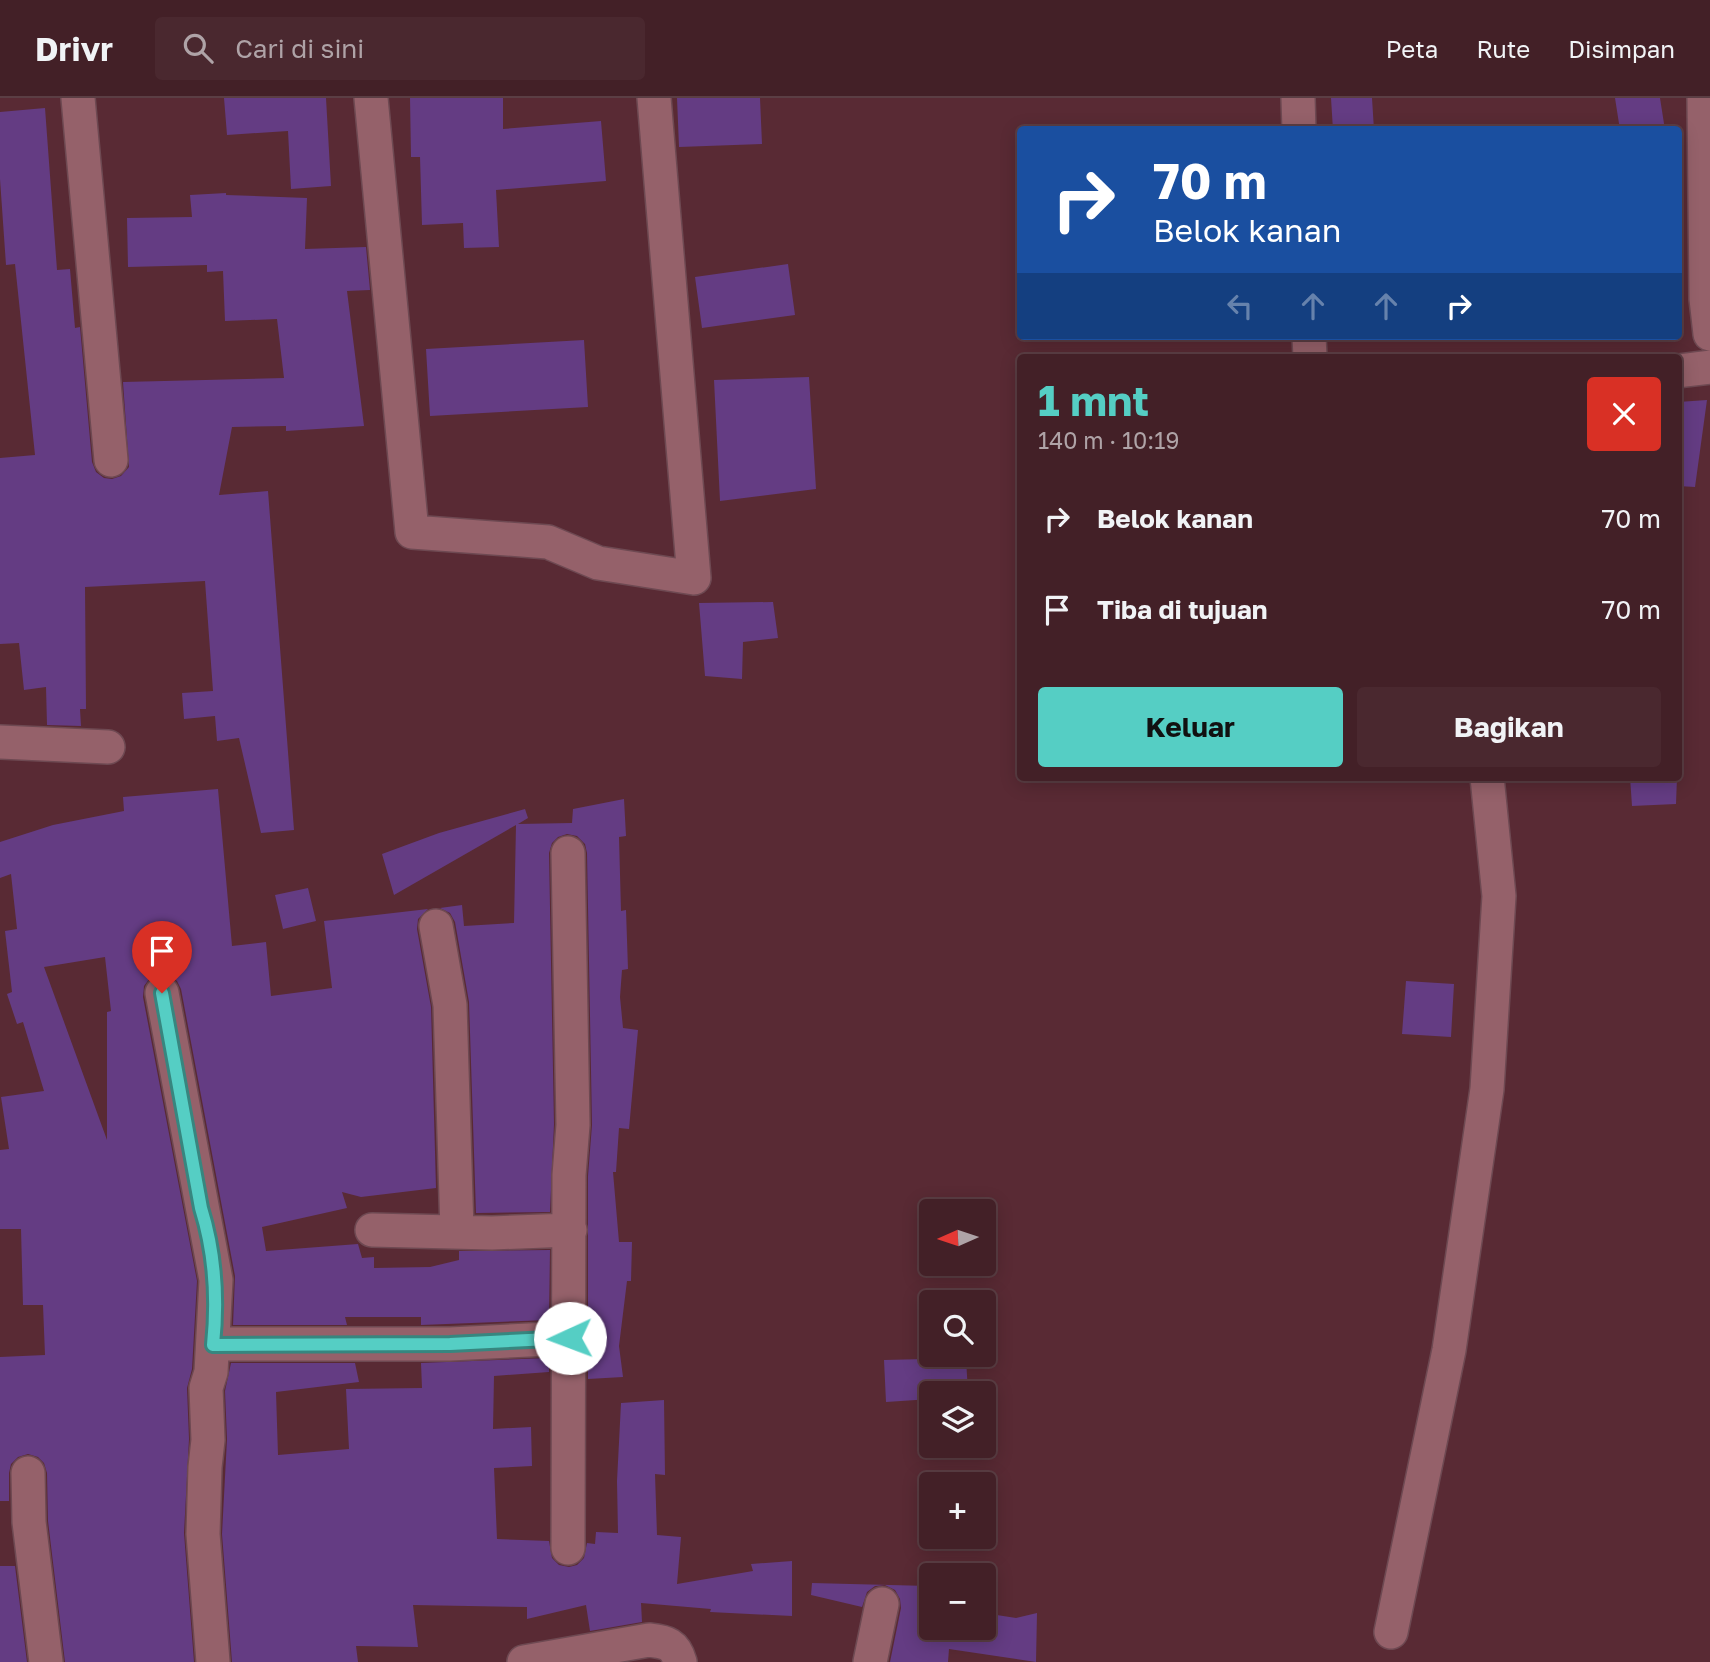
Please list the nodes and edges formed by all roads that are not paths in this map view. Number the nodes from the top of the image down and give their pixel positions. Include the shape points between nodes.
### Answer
1 (78, 98) edge
2 (370, 98) edge
3 (654, 98) edge
4 (1298, 98) edge
5 (1704, 98) edge
6 (1299, 126) edge
7 (1710, 332) edge
8 (1710, 367) edge
9 (1682, 370) edge
10 (111, 460) dead end
11 (0, 742) edge
12 (108, 747) dead end
13 (1487, 781) edge
14 (568, 853) dead end
15 (436, 926) dead end
16 (162, 993) dead end
17 (372, 1230) dead end
18 (457, 1230) junction
19 (570, 1230) junction
20 (570, 1338) junction
21 (213, 1345) junction
22 (28, 1473) dead end
23 (568, 1548) dead end
24 (882, 1604) dead end
25 (1391, 1632) dead end
26 (46, 1662) edge
27 (213, 1662) edge
28 (524, 1662) edge
29 (680, 1662) edge
30 (870, 1662) edge

1 - 10 street
2 - 3 street via 412,532 548,542 598,563 694,578
4 - 6 street
5 - 7 street
8 - 9 street
11 - 12 street
13 - 25 street via 1499,896 1487,1089 1449,1350
14 - 19 street
15 - 18 street via 450,1005
16 - 21 street via 216,1279
17 - 18 street
18 - 19 street
19 - 20 street
20 - 21 street via 450,1344
20 - 23 street
21 - 27 street via 206,1388 203,1534
22 - 26 street via 29,1522
24 - 30 street
28 - 29 street via 649,1640 667,1642 677,1649

